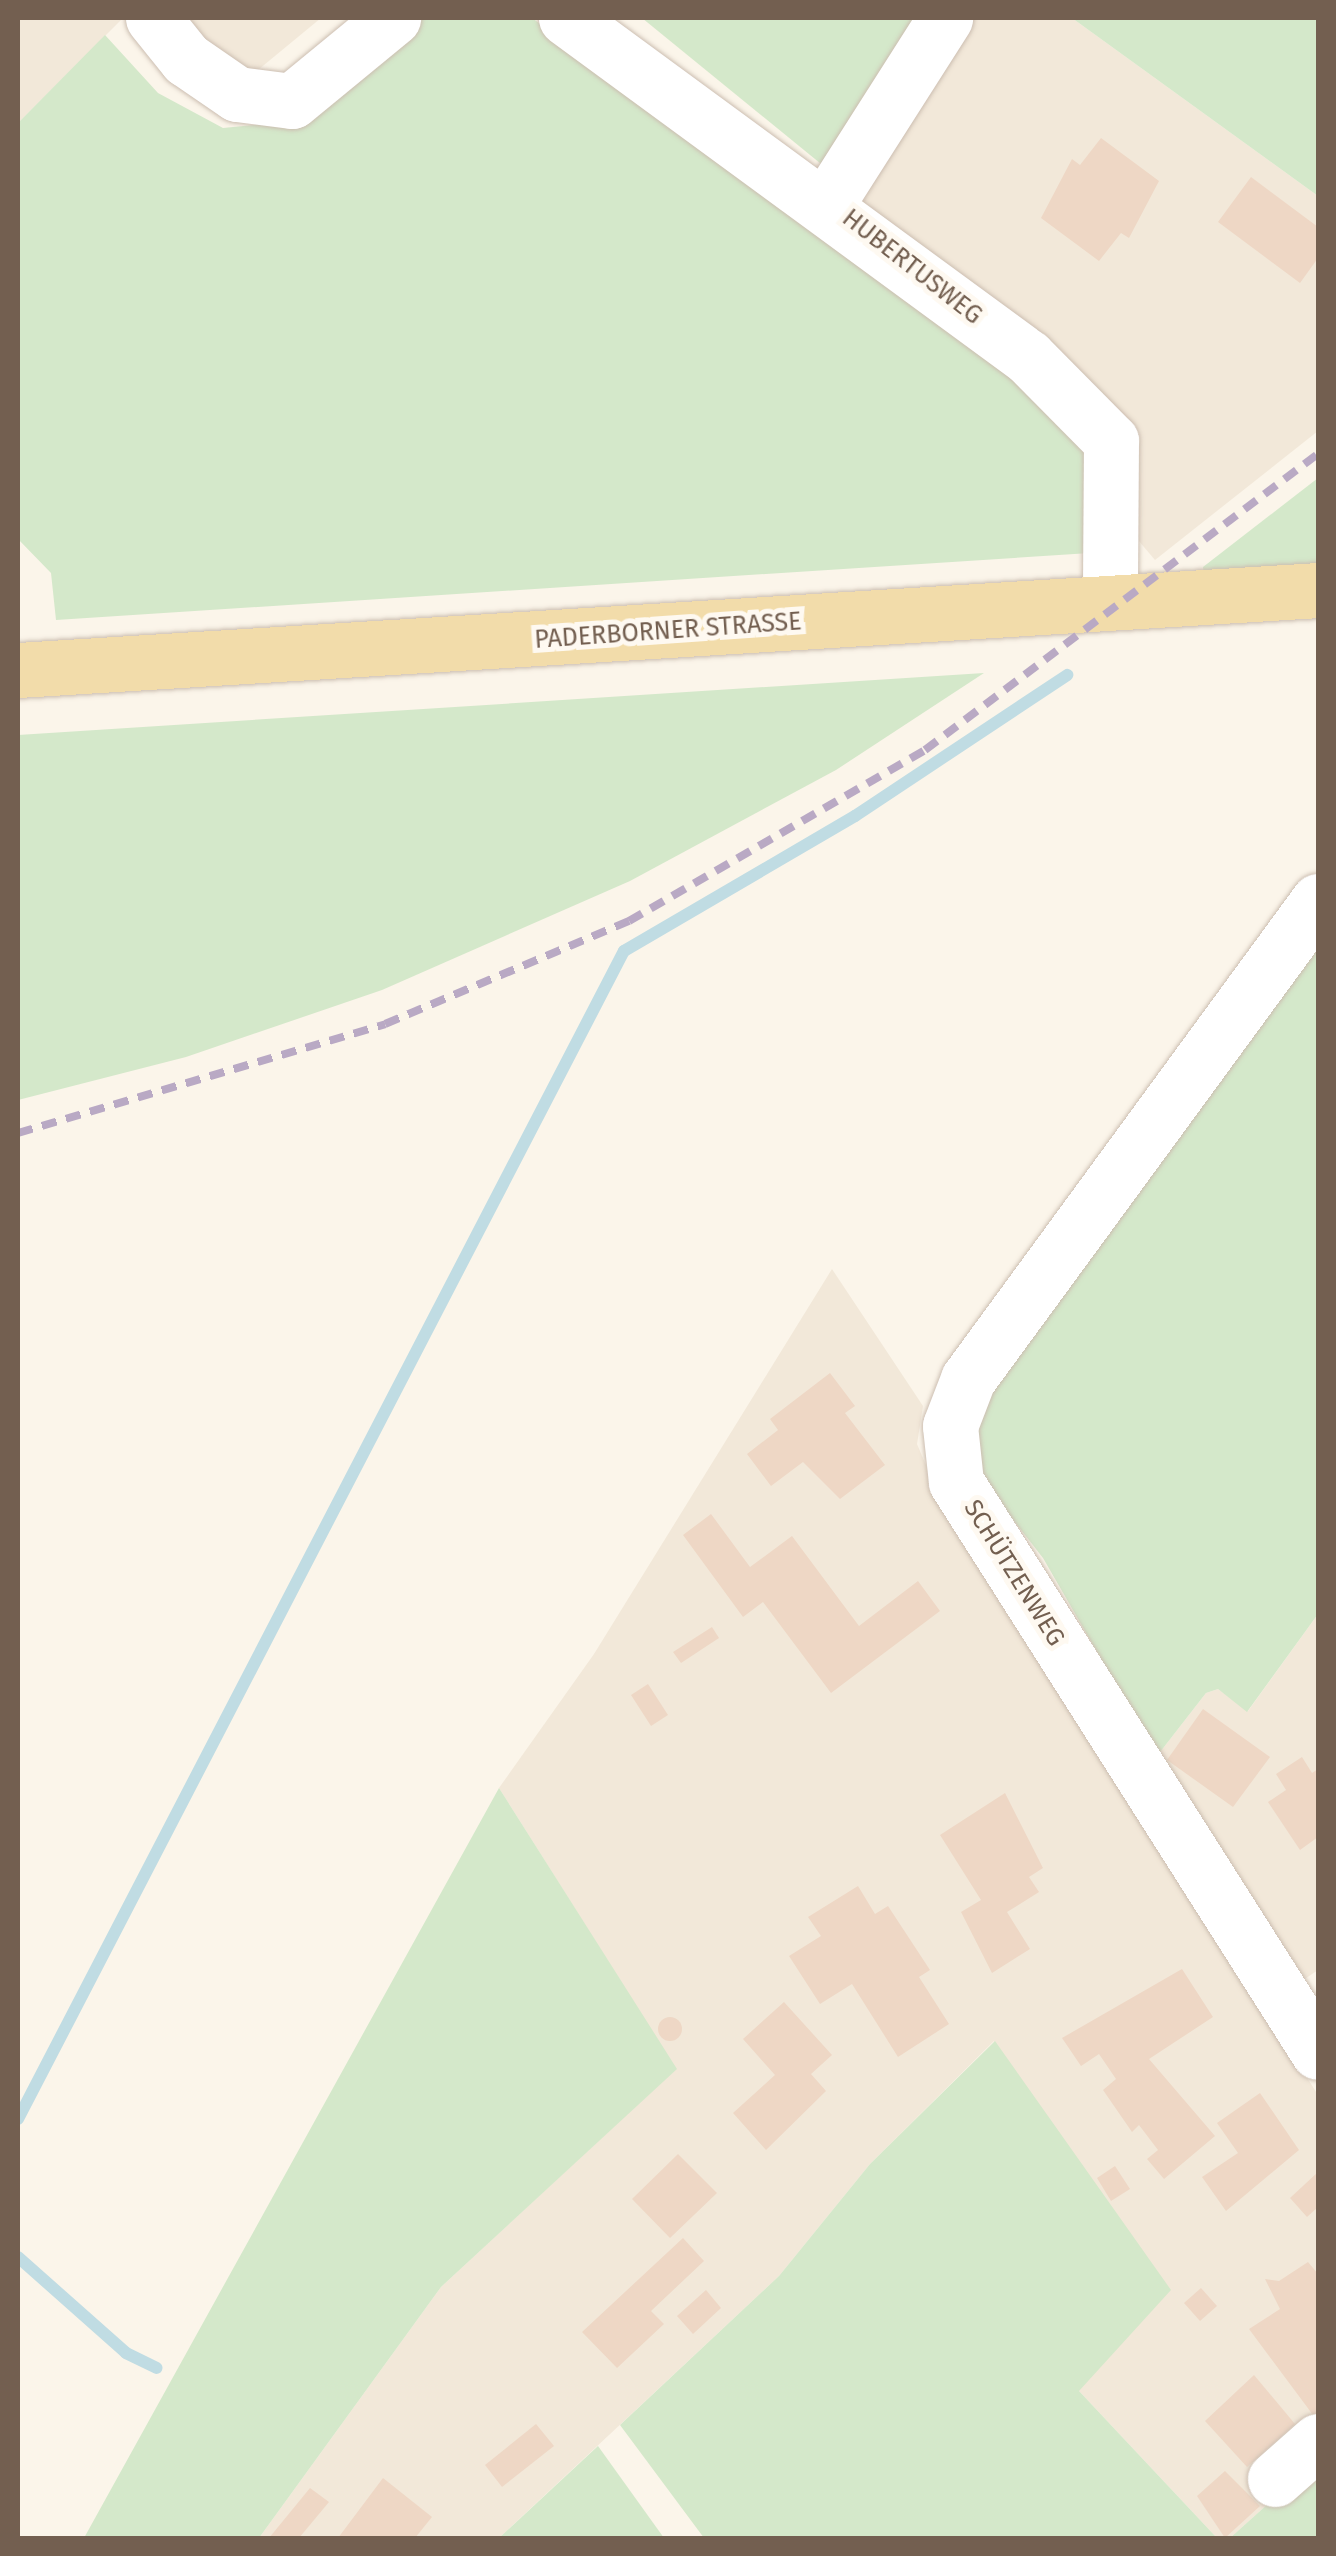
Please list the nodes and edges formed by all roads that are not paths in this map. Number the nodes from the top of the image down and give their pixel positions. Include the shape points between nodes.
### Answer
1 (153, 18) edge
2 (393, 18) edge
3 (566, 18) edge
4 (945, 18) edge
5 (828, 202) junction
6 (1318, 590) edge
7 (1110, 602) junction
8 (18, 670) edge
9 (1318, 901) edge
10 (1318, 2052) edge
11 (1318, 2440) edge
12 (1275, 2479) dead end

1 - 2 street via 186,58 238,94 292,102
3 - 5 street, HUBERTUSWEG
4 - 5 street
5 - 7 street, HUBERTUSWEG via 1028,357 1112,441
6 - 7 main road, PADERBORNER STRASSE
7 - 8 main road, PADERBORNER STRASSE
9 - 10 street, SCHÜTZENWEG via 968,1378 950,1426 956,1482
11 - 12 street

